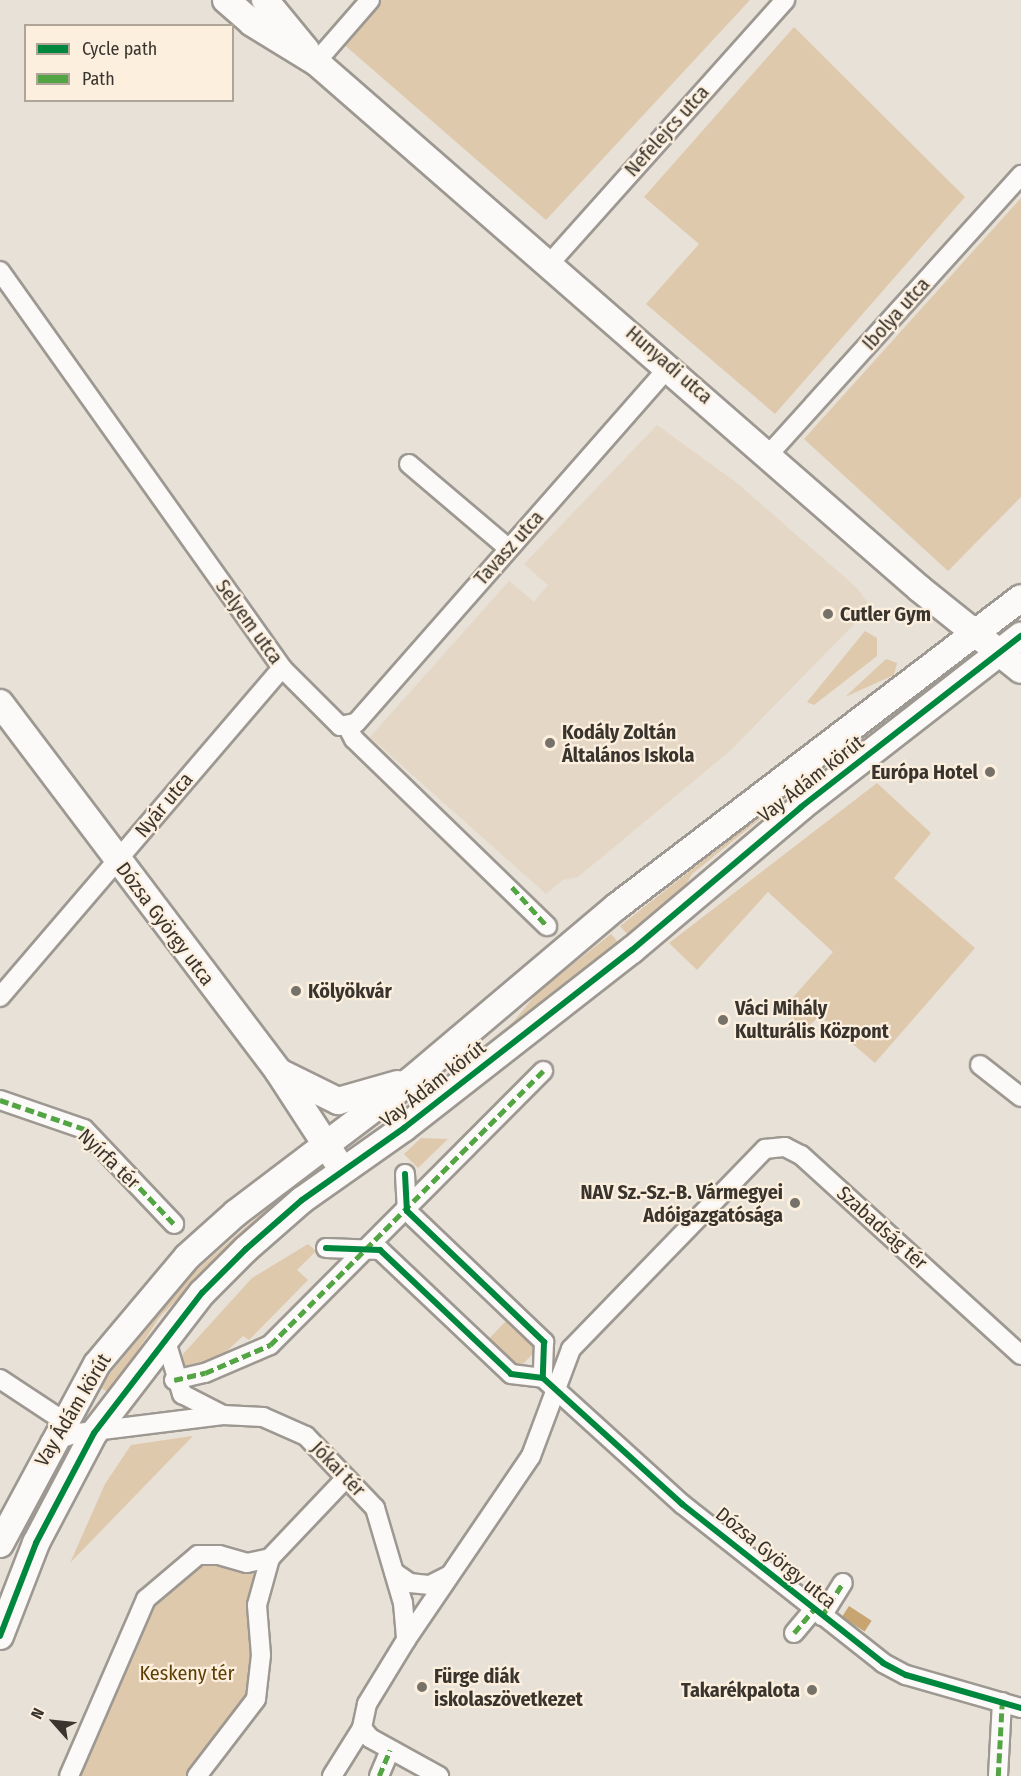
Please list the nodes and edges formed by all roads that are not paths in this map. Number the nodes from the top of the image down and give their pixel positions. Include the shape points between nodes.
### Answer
1 (226, 0) edge
2 (266, 0) edge
3 (370, 0) edge
4 (785, 0) edge
5 (316, 62) junction
6 (1021, 175) edge
7 (550, 263) junction
8 (0, 271) edge
9 (670, 366) junction
10 (770, 453) junction
11 (410, 464) dead end
12 (508, 548) junction
13 (1021, 598) edge
14 (974, 633) junction
15 (1021, 636) edge
16 (1001, 654) junction
17 (282, 668) junction
18 (1021, 670) edge
19 (0, 703) edge
20 (347, 726) junction
21 (116, 861) junction
22 (547, 926) dead end
23 (0, 996) edge
24 (980, 1065) dead end
25 (278, 1071) junction
26 (543, 1071) dead end
27 (410, 1081) junction
28 (1021, 1097) edge
29 (0, 1100) edge
30 (326, 1148) junction
31 (344, 1171) junction
32 (405, 1174) dead end
33 (407, 1211) junction
34 (174, 1224) dead end
35 (326, 1248) dead end
36 (365, 1252) junction
37 (165, 1338) junction
38 (1021, 1356) edge
39 (0, 1379) edge
40 (174, 1380) junction
41 (549, 1383) junction
42 (223, 1415) junction
43 (94, 1433) junction
44 (59, 1434) junction
45 (346, 1478) junction
46 (36, 1543) junction
47 (0, 1544) edge
48 (270, 1558) junction
49 (394, 1572) junction
50 (450, 1575) junction
51 (843, 1582) dead end
52 (818, 1613) junction
53 (794, 1633) dead end
54 (0, 1636) edge
55 (406, 1640) junction
56 (1002, 1702) junction
57 (1021, 1708) edge
58 (362, 1728) junction
59 (390, 1750) junction
60 (69, 1776) edge
61 (197, 1776) edge
62 (332, 1776) edge
63 (379, 1776) edge
64 (439, 1776) edge
65 (998, 1776) edge

1 - 5 street, Hunyadi utca via 252,23
2 - 5 street, Hunyadi utca
3 - 5 street
4 - 7 street, Nefelejcs utca
5 - 7 street, Hunyadi utca
6 - 10 street, Ibolya utca
7 - 9 street, Hunyadi utca
8 - 17 street, Selyem utca
9 - 10 street, Hunyadi utca
9 - 12 street, Tavasz utca
10 - 14 street, Hunyadi utca
11 - 12 street
12 - 20 street, Tavasz utca via 356,723
13 - 14 street, Vay Ádám körút
14 - 16 street, Hunyadi utca
14 - 27 street, Vay Ádám körút via 616,907
15 - 16 street, Vay Ádám körút
16 - 18 street, Hunyadi utca
16 - 31 street, Vay Ádám körút via 809,800 627,954
17 - 20 street, Selyem utca via 332,721
17 - 21 street, Nyár utca
19 - 21 street, Dózsa György utca
20 - 22 street, Selyem utca via 354,739 512,887
21 - 23 street, Nyár utca
21 - 25 street, Dózsa György utca
24 - 28 street
25 - 27 street via 338,1101
25 - 30 street, Dózsa György utca
26 - 33 street
27 - 30 street, Vay Ádám körút
29 - 34 street, Nyírfa tér via 84,1129
30 - 31 street, Dózsa György utca
30 - 44 street, Vay Ádám körút via 236,1214 187,1257 97,1364
31 - 37 street, Vay Ádám körút via 246,1249
32 - 33 street
33 - 36 street
33 - 41 street via 544,1341
35 - 36 street
36 - 40 street via 270,1345 205,1373
36 - 41 street via 380,1250 511,1374
37 - 40 street
37 - 43 street, Vay Ádám körút
38 - 41 street, Szabadság tér via 801,1155 785,1147 765,1149 733,1178 571,1349
39 - 44 street
40 - 42 street via 182,1394
41 - 50 street via 531,1456
41 - 52 street, Dózsa György utca via 682,1504
42 - 43 street, Jókai tér
42 - 45 street, Jókai tér via 263,1418 306,1436
43 - 44 street, Jókai tér
43 - 46 street, Vay Ádám körút
44 - 46 street via 64,1458 34,1515
44 - 47 street, Vay Ádám körút
45 - 48 street
45 - 49 street, Jókai tér via 375,1508
46 - 54 street, Vay Ádám körút
48 - 60 street via 247,1563 219,1555 198,1556 146,1599
48 - 61 street via 257,1605 261,1655 256,1699
49 - 50 street via 410,1582 430,1585
49 - 55 street, Jókai tér
50 - 55 street
51 - 52 street
52 - 53 street
52 - 56 street, Dózsa György utca via 906,1675
55 - 58 street via 367,1704
56 - 57 street, Dózsa György utca
56 - 65 street
58 - 59 street
58 - 62 street
59 - 63 street
59 - 64 street

